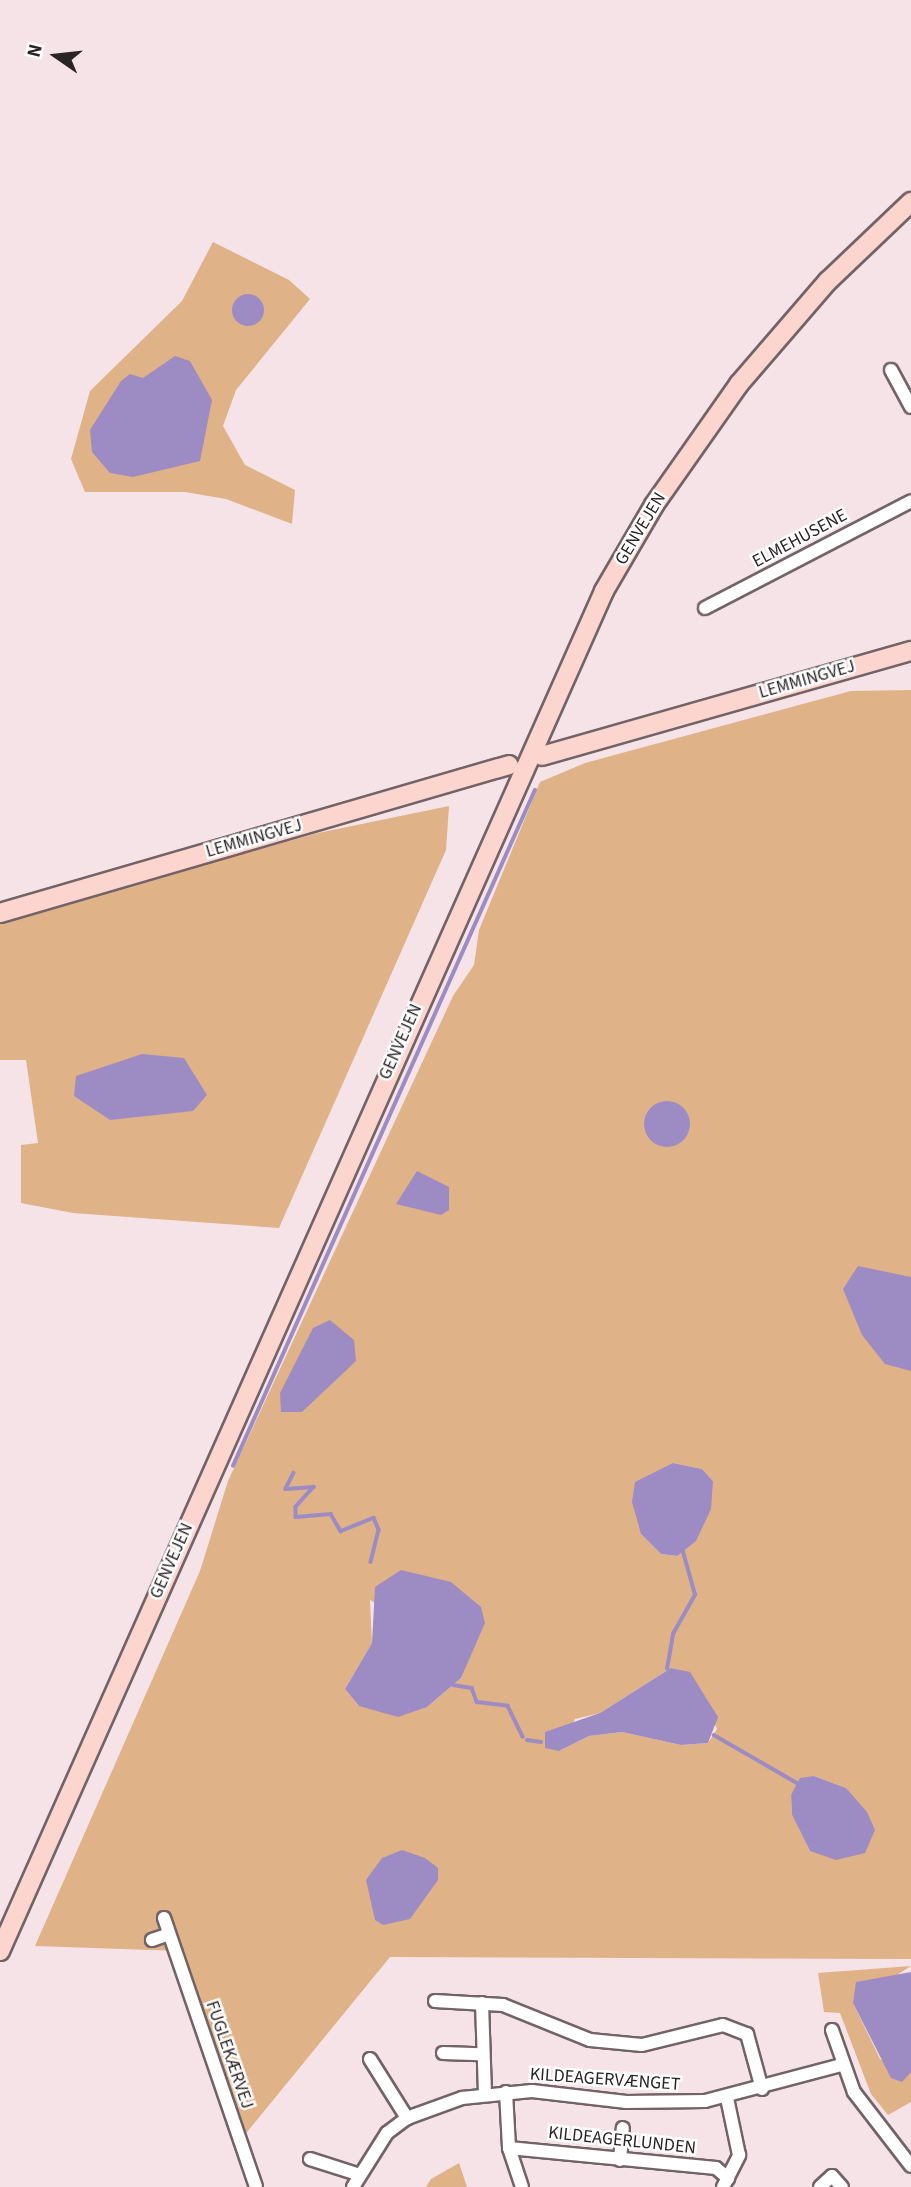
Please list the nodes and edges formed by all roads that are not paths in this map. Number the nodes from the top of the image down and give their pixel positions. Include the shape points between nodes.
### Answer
1 (911, 202) edge
2 (891, 370) dead end
3 (911, 408) edge
4 (911, 501) edge
5 (705, 608) dead end
6 (911, 651) edge
7 (542, 756) dead end
8 (509, 765) dead end
9 (0, 913) edge
10 (164, 1918) dead end
11 (169, 1934) junction
12 (152, 1940) dead end
13 (0, 1951) edge
14 (435, 2001) dead end
15 (482, 2003) junction
16 (832, 2030) dead end
17 (443, 2053) dead end
18 (480, 2054) junction
19 (370, 2059) dead end
20 (841, 2065) junction
21 (762, 2089) junction
22 (506, 2092) junction
23 (485, 2095) junction
24 (727, 2098) junction
25 (407, 2118) junction
26 (623, 2128) dead end
27 (509, 2147) junction
28 (310, 2159) dead end
29 (620, 2160) junction
30 (911, 2166) edge
31 (355, 2181) edge
32 (726, 2182) edge
33 (256, 2187) edge
34 (522, 2187) edge
35 (820, 2187) edge
36 (842, 2187) edge

1 - 13 street, GENVEJEN via 828,281 739,383 654,505 604,591
2 - 3 street
4 - 5 street, ELMEHUSENE
6 - 7 street, LEMMINGVEJ
8 - 9 street, LEMMINGVEJ
10 - 11 street, FUGLEKÆRVEJ
11 - 12 street
11 - 33 street, FUGLEKÆRVEJ
14 - 15 street
15 - 18 street
15 - 21 street via 503,2005 590,2040 642,2045 723,2025 747,2034
16 - 20 street
17 - 18 street
18 - 23 street
19 - 25 street
20 - 21 street, KILDEAGERVÆNGET
20 - 30 street via 880,2133
21 - 24 street, KILDEAGERVÆNGET
22 - 23 street, KILDEAGERVÆNGET
22 - 24 street, KILDEAGERVÆNGET via 680,2103
22 - 27 street
23 - 25 street, KILDEAGERVÆNGET
24 - 32 street via 739,2155
25 - 31 street, KILDEAGERVÆNGET via 370,2152
26 - 29 street
27 - 29 street, KILDEAGERLUNDEN
27 - 34 street
28 - 31 street, KILDEAGERVÆNGET
29 - 32 street, KILDEAGERLUNDEN via 716,2168
35 - 36 street via 832,2176

